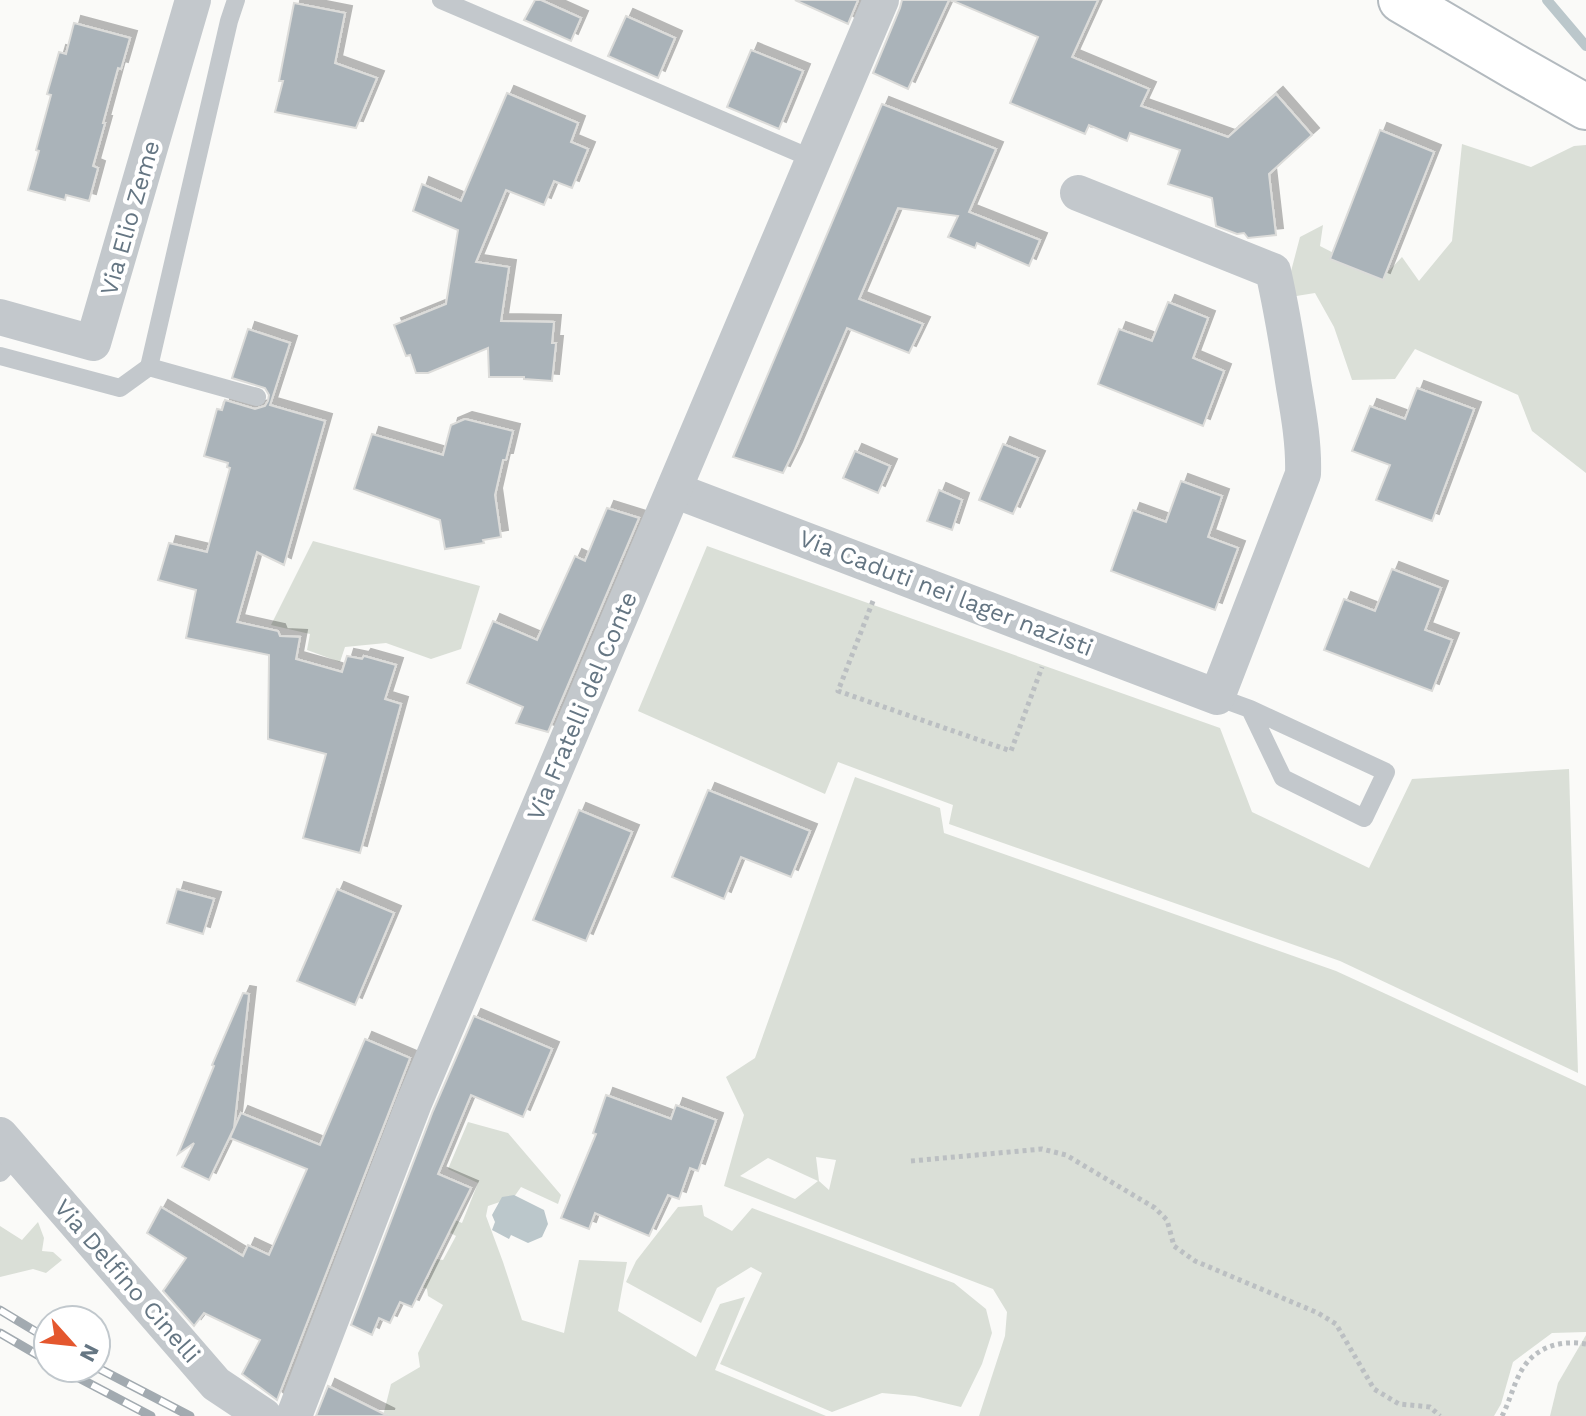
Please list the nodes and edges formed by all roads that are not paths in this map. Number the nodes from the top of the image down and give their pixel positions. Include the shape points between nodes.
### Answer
1 (193, 0) edge
2 (236, 0) edge
3 (441, 0) edge
4 (881, 0) edge
5 (1401, 0) edge
6 (1586, 107) edge
7 (813, 159) junction
8 (1078, 193) dead end
9 (0, 317) edge
10 (0, 356) edge
11 (149, 367) junction
12 (257, 397) dead end
13 (674, 490) junction
14 (1234, 703) junction
15 (6, 1154) edge
16 (264, 1416) edge
17 (294, 1416) edge

1 - 9 street, Via Elio Zeme via 93,343
2 - 11 lane
3 - 7 lane
4 - 7 street, Via Fratelli del Conte
5 - 6 main road
7 - 13 street, Via Fratelli del Conte
8 - 14 street via 1273,271 1284,316 1303,474
10 - 11 lane via 120,388
11 - 12 lane
13 - 14 street, Via Caduti nei lager nazisti
13 - 17 street, Via Fratelli del Conte via 414,1103
14 - 14 lane, Via Caduti nei lager nazisti via 1283,778 1364,818 1386,772
15 - 16 street, Via Delfino Cinelli via 216,1384

